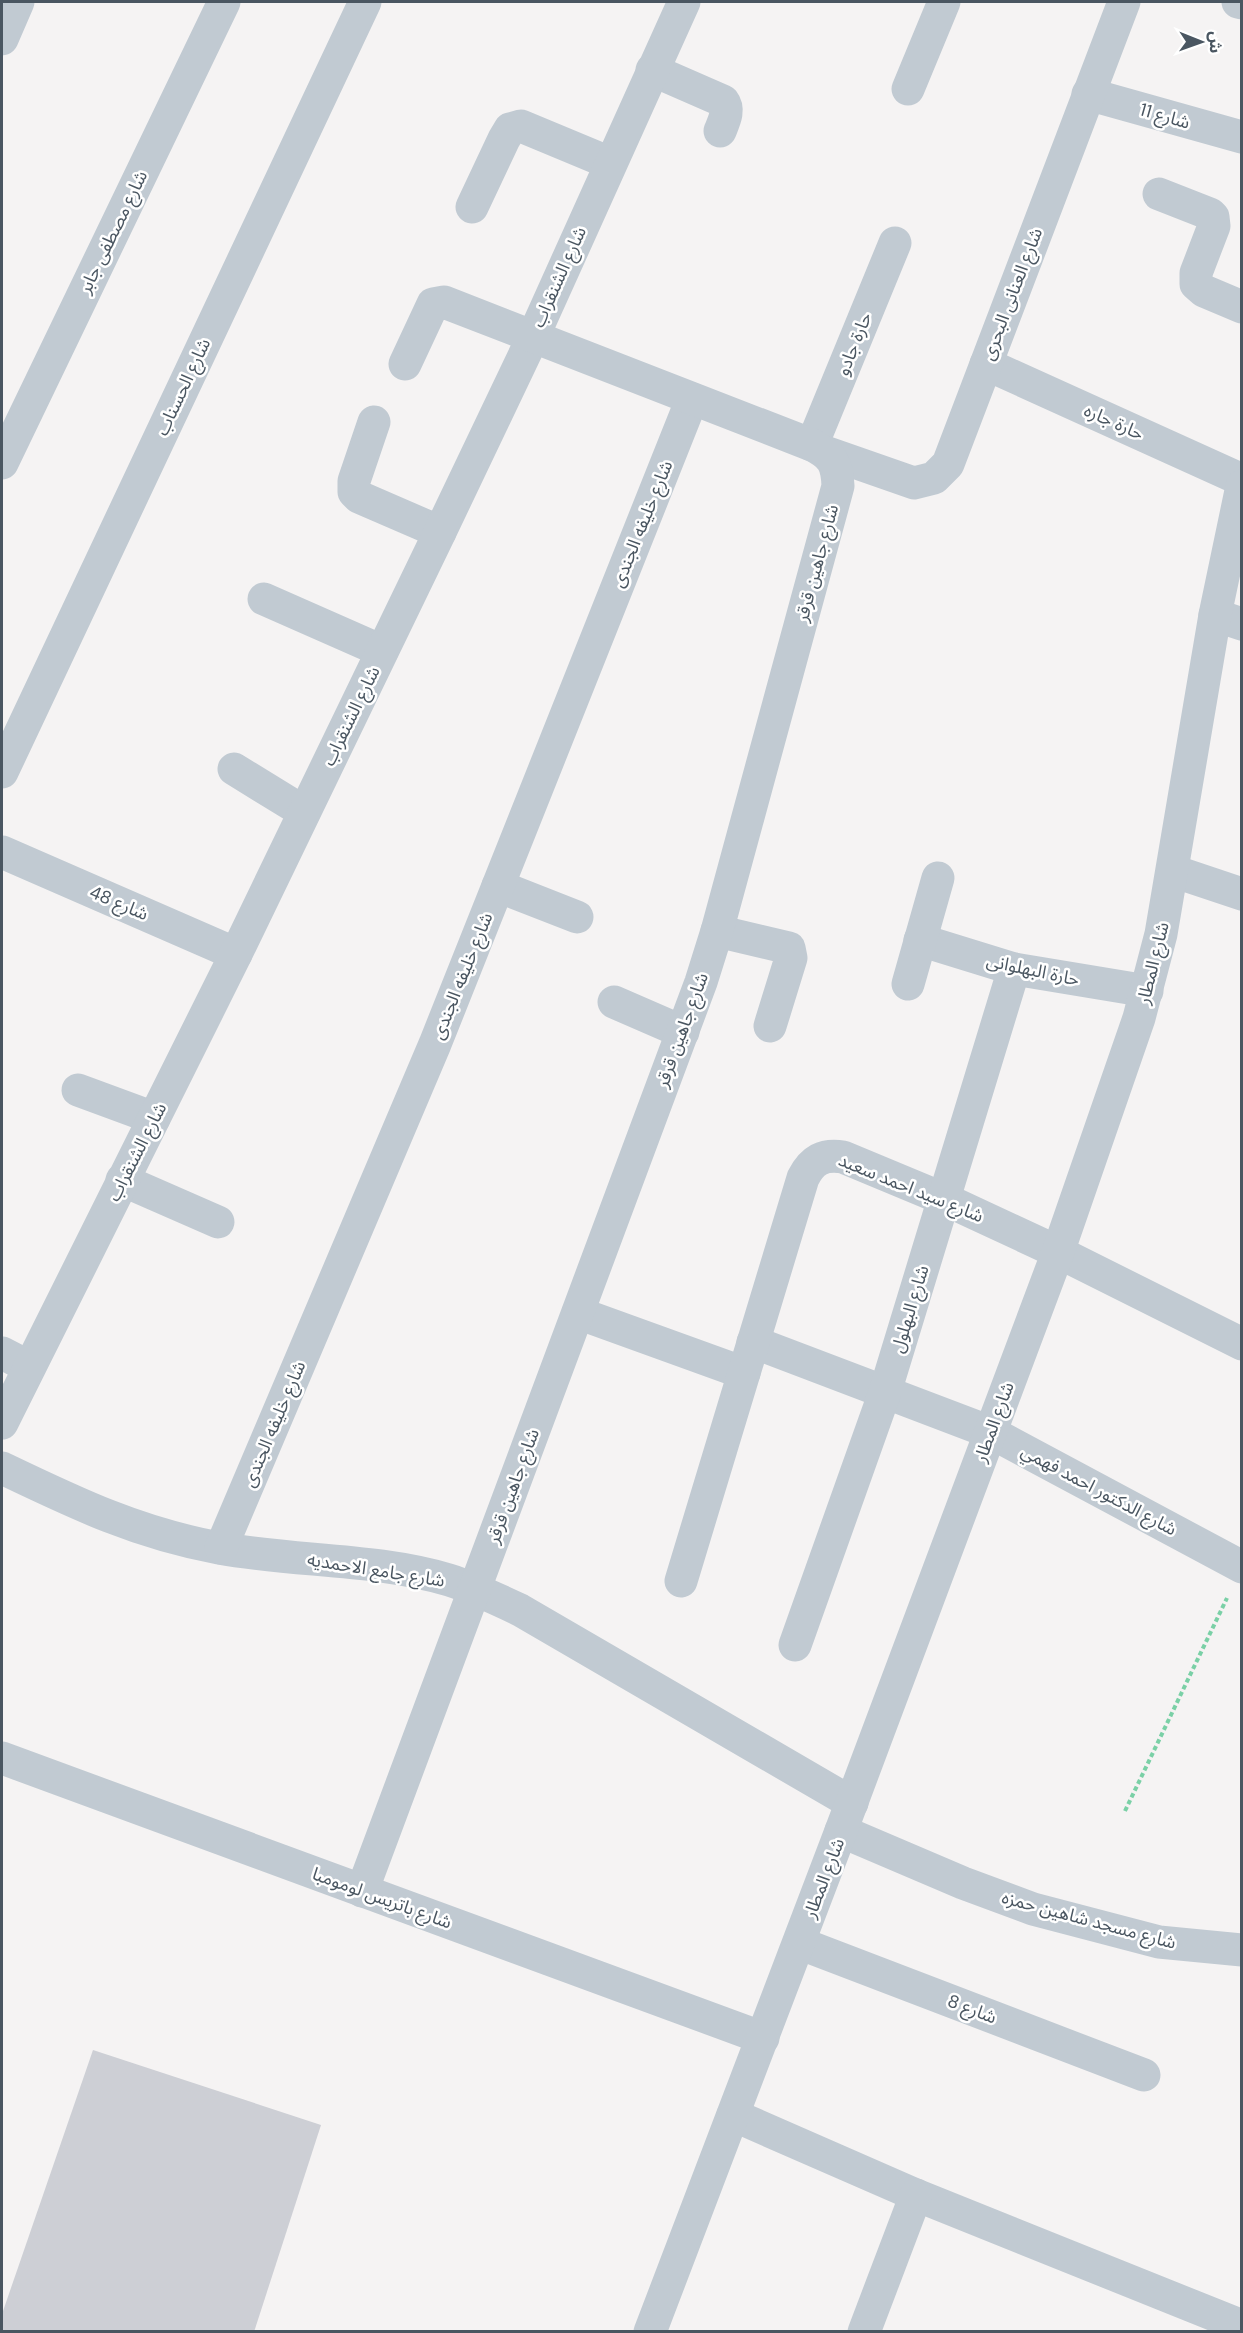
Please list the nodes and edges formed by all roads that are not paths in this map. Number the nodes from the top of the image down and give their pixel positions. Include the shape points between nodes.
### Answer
1 (18, 2) edge
2 (225, 2) edge
3 (365, 2) edge
4 (684, 2) edge
5 (944, 2) edge
6 (1124, 2) edge
7 (2, 39) edge
8 (652, 70) junction
9 (908, 89) dead end
10 (1088, 94) junction
11 (720, 131) dead end
12 (1242, 137) edge
13 (610, 163) junction
14 (1159, 194) dead end
15 (472, 207) dead end
16 (895, 243) dead end
17 (1242, 307) edge
18 (533, 337) junction
19 (405, 364) dead end
20 (986, 364) junction
21 (692, 399) junction
22 (374, 422) dead end
23 (820, 449) junction
24 (2, 463) edge
25 (1242, 480) edge
26 (1242, 486) edge
27 (440, 532) junction
28 (264, 599) dead end
29 (1228, 619) edge
30 (382, 651) junction
31 (234, 769) dead end
32 (2, 772) edge
33 (304, 812) junction
34 (2, 852) edge
35 (1173, 871) junction
36 (938, 878) dead end
37 (498, 886) junction
38 (1242, 894) edge
39 (577, 917) dead end
40 (717, 931) junction
41 (920, 940) junction
42 (236, 954) junction
43 (1014, 969) junction
44 (908, 984) dead end
45 (1147, 991) junction
46 (614, 1002) dead end
47 (770, 1026) dead end
48 (683, 1032) junction
49 (78, 1090) dead end
50 (153, 1118) junction
51 (122, 1180) junction
52 (944, 1199) junction
53 (218, 1222) dead end
54 (1058, 1252) junction
55 (578, 1313) junction
56 (753, 1342) junction
57 (1242, 1344) edge
58 (15, 1360) edge
59 (744, 1373) junction
60 (885, 1392) junction
61 (2, 1423) edge
62 (990, 1432) junction
63 (2, 1468) edge
64 (221, 1548) junction
65 (1236, 1577) edge
66 (681, 1581) dead end
67 (475, 1589) junction
68 (795, 1645) dead end
69 (2, 1758) edge
70 (847, 1817) junction
71 (362, 1891) junction
72 (799, 1943) junction
73 (1242, 1950) edge
74 (763, 2038) junction
75 (1144, 2075) dead end
76 (733, 2115) junction
77 (916, 2195) junction
78 (1242, 2326) edge
79 (650, 2331) edge
80 (864, 2331) edge

1 - 7 street
2 - 24 street, شارع مصطفى جابر
3 - 32 street, شارع الحسناب
4 - 8 street, شارع الشنقراب
5 - 9 street
6 - 10 street, شارع العنانى البحرى
8 - 11 street via 723,101 727,113
8 - 13 street, شارع الشنقراب
10 - 12 street, شارع 11
10 - 20 street, شارع العنانى البحرى
13 - 15 street via 521,126 510,129
13 - 18 street, شارع الشنقراب
14 - 17 street via 1213,217 1214,226 1196,273 1196,284
16 - 23 street, حارة جادو
18 - 19 street via 440,301 431,308
18 - 21 street
18 - 27 street, شارع الشنقراب
20 - 23 street, شارع العنانى البحرى via 948,464 934,478 914,483
20 - 25 street, حارة جاره
21 - 23 street
21 - 37 street, شارع خليفه الجندى
22 - 27 street via 354,480 354,492
23 - 40 street, شارع جاهين قرقر via 837,469 838,486
26 - 29 street, شارع المطار
27 - 30 street, شارع الشنقراب
28 - 30 street
29 - 35 street, شارع المطار
30 - 33 street, شارع الشنقراب
31 - 33 street
33 - 42 street, شارع الشنقراب
34 - 42 street, شارع 48
35 - 38 street
35 - 45 street, شارع المطار
36 - 41 street
37 - 39 street
37 - 64 street, شارع خليفه الجندى
40 - 47 street via 789,948 791,958
40 - 48 street, شارع جاهين قرقر
41 - 43 street, حارة البهلوانى
41 - 44 street
42 - 50 street, شارع الشنقراب
43 - 45 street, حارة البهلوانى
43 - 52 street, شارع البهلول
45 - 54 street, شارع المطار
46 - 48 street
48 - 55 street, شارع جاهين قرقر
49 - 50 street
50 - 51 street, شارع الشنقراب
51 - 53 street
51 - 58 street, شارع الشنقراب
52 - 54 street, شارع سيد احمد سعيد
52 - 56 street, شارع سيد احمد سعيد via 843,1157 830,1155 818,1159 803,1178
52 - 60 street, شارع البهلول
54 - 57 street, شارع سيد احمد سعيد
54 - 62 street, شارع المطار
55 - 59 street
55 - 67 street, شارع جاهين قرقر
56 - 59 street, شارع سيد احمد سعيد
56 - 60 street, شارع الدكتور احمد فهمي
58 - 61 street, شارع الشنقراب
59 - 66 street, شارع سيد احمد سعيد
60 - 62 street, شارع الدكتور احمد فهمي
60 - 68 street, شارع البهلول
62 - 65 street, شارع الدكتور احمد فهمي
62 - 70 street, شارع المطار
63 - 64 street, شارع جامع الاحمديه via 107,1517 179,1540
64 - 67 street, شارع جامع الاحمديه via 394,1569
67 - 70 street, شارع جامع الاحمديه via 520,1610
67 - 71 street, شارع جاهين قرقر
69 - 71 street, شارع باتريس لومومبا
70 - 72 street, شارع المطار
70 - 73 street, شارع مسجد شاهين حمزه via 963,1883 1033,1909 1159,1942
71 - 74 street, شارع باتريس لومومبا
72 - 74 street, شارع المطار
72 - 75 street, شارع 8
74 - 76 street, شارع المطار
76 - 77 street
76 - 79 street, شارع المطار
77 - 78 street
77 - 80 street

